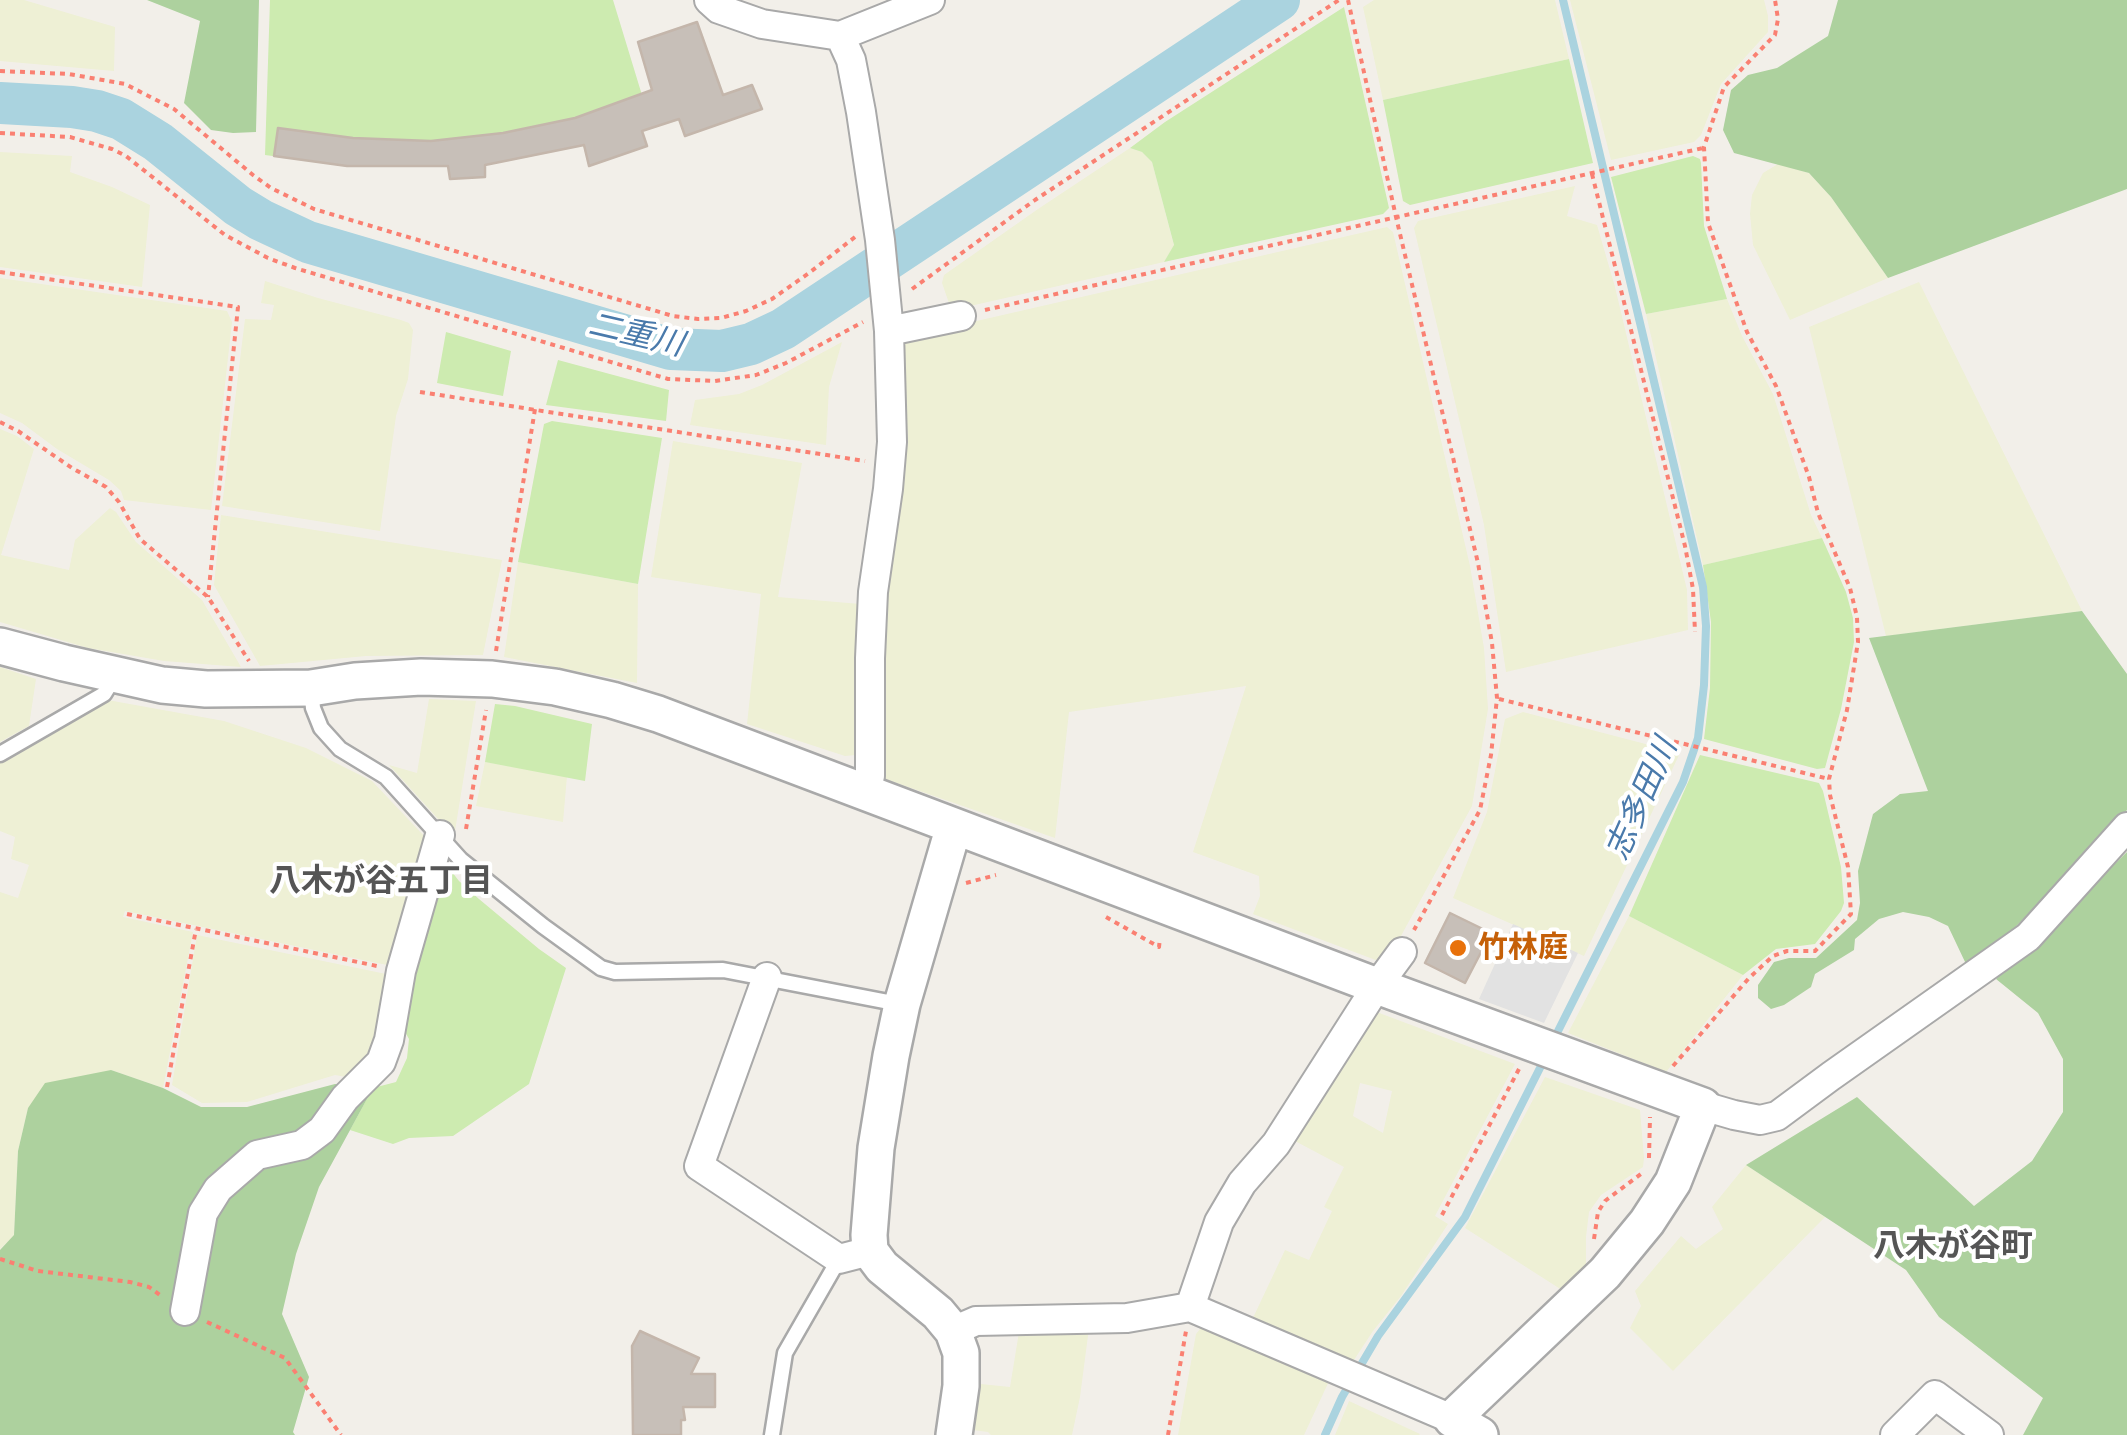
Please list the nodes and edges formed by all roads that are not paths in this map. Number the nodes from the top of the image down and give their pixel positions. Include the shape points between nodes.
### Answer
1 (709, 0) edge
2 (930, 0) edge
3 (840, 36) junction
4 (887, 310) junction
5 (961, 316) road end
6 (0, 646) edge
7 (116, 676) junction
8 (311, 688) junction
9 (0, 754) edge
10 (864, 792) junction
11 (2127, 827) edge
12 (440, 835) junction
13 (951, 835) junction
14 (1402, 952) road end
15 (767, 977) junction
16 (1377, 986) junction
17 (902, 1004) junction
18 (1703, 1106) junction
19 (854, 1255) junction
20 (1190, 1308) junction
21 (185, 1311) dead end
22 (953, 1331) junction
23 (1451, 1426) edge
24 (772, 1435) edge
25 (954, 1435) edge
26 (1895, 1435) edge
27 (1989, 1435) edge

1 - 3 street via 762,24
2 - 3 street
3 - 4 street via 854,77
4 - 5 street
4 - 10 street via 890,464 873,592 870,776
6 - 7 street
7 - 8 street via 162,685
7 - 9 lane via 104,694
8 - 10 street via 421,677 555,687 658,714
8 - 12 lane via 321,728 340,749 386,776
10 - 13 street
11 - 18 street via 2028,937 1777,1116 1760,1120
12 - 15 lane via 461,860 601,968
12 - 21 street via 380,1062 312,1138 257,1155 218,1189 203,1214
13 - 16 street
13 - 17 street
14 - 16 street
15 - 17 lane
15 - 19 street via 700,1166
16 - 18 street
16 - 20 street via 1219,1222
17 - 19 street via 876,1148 869,1235
18 - 23 street via 1673,1182 1647,1222
19 - 22 street via 882,1267
19 - 24 lane via 786,1353
20 - 22 street via 1127,1318 976,1321
20 - 23 street
22 - 25 street via 961,1386
26 - 27 street via 1935,1395

